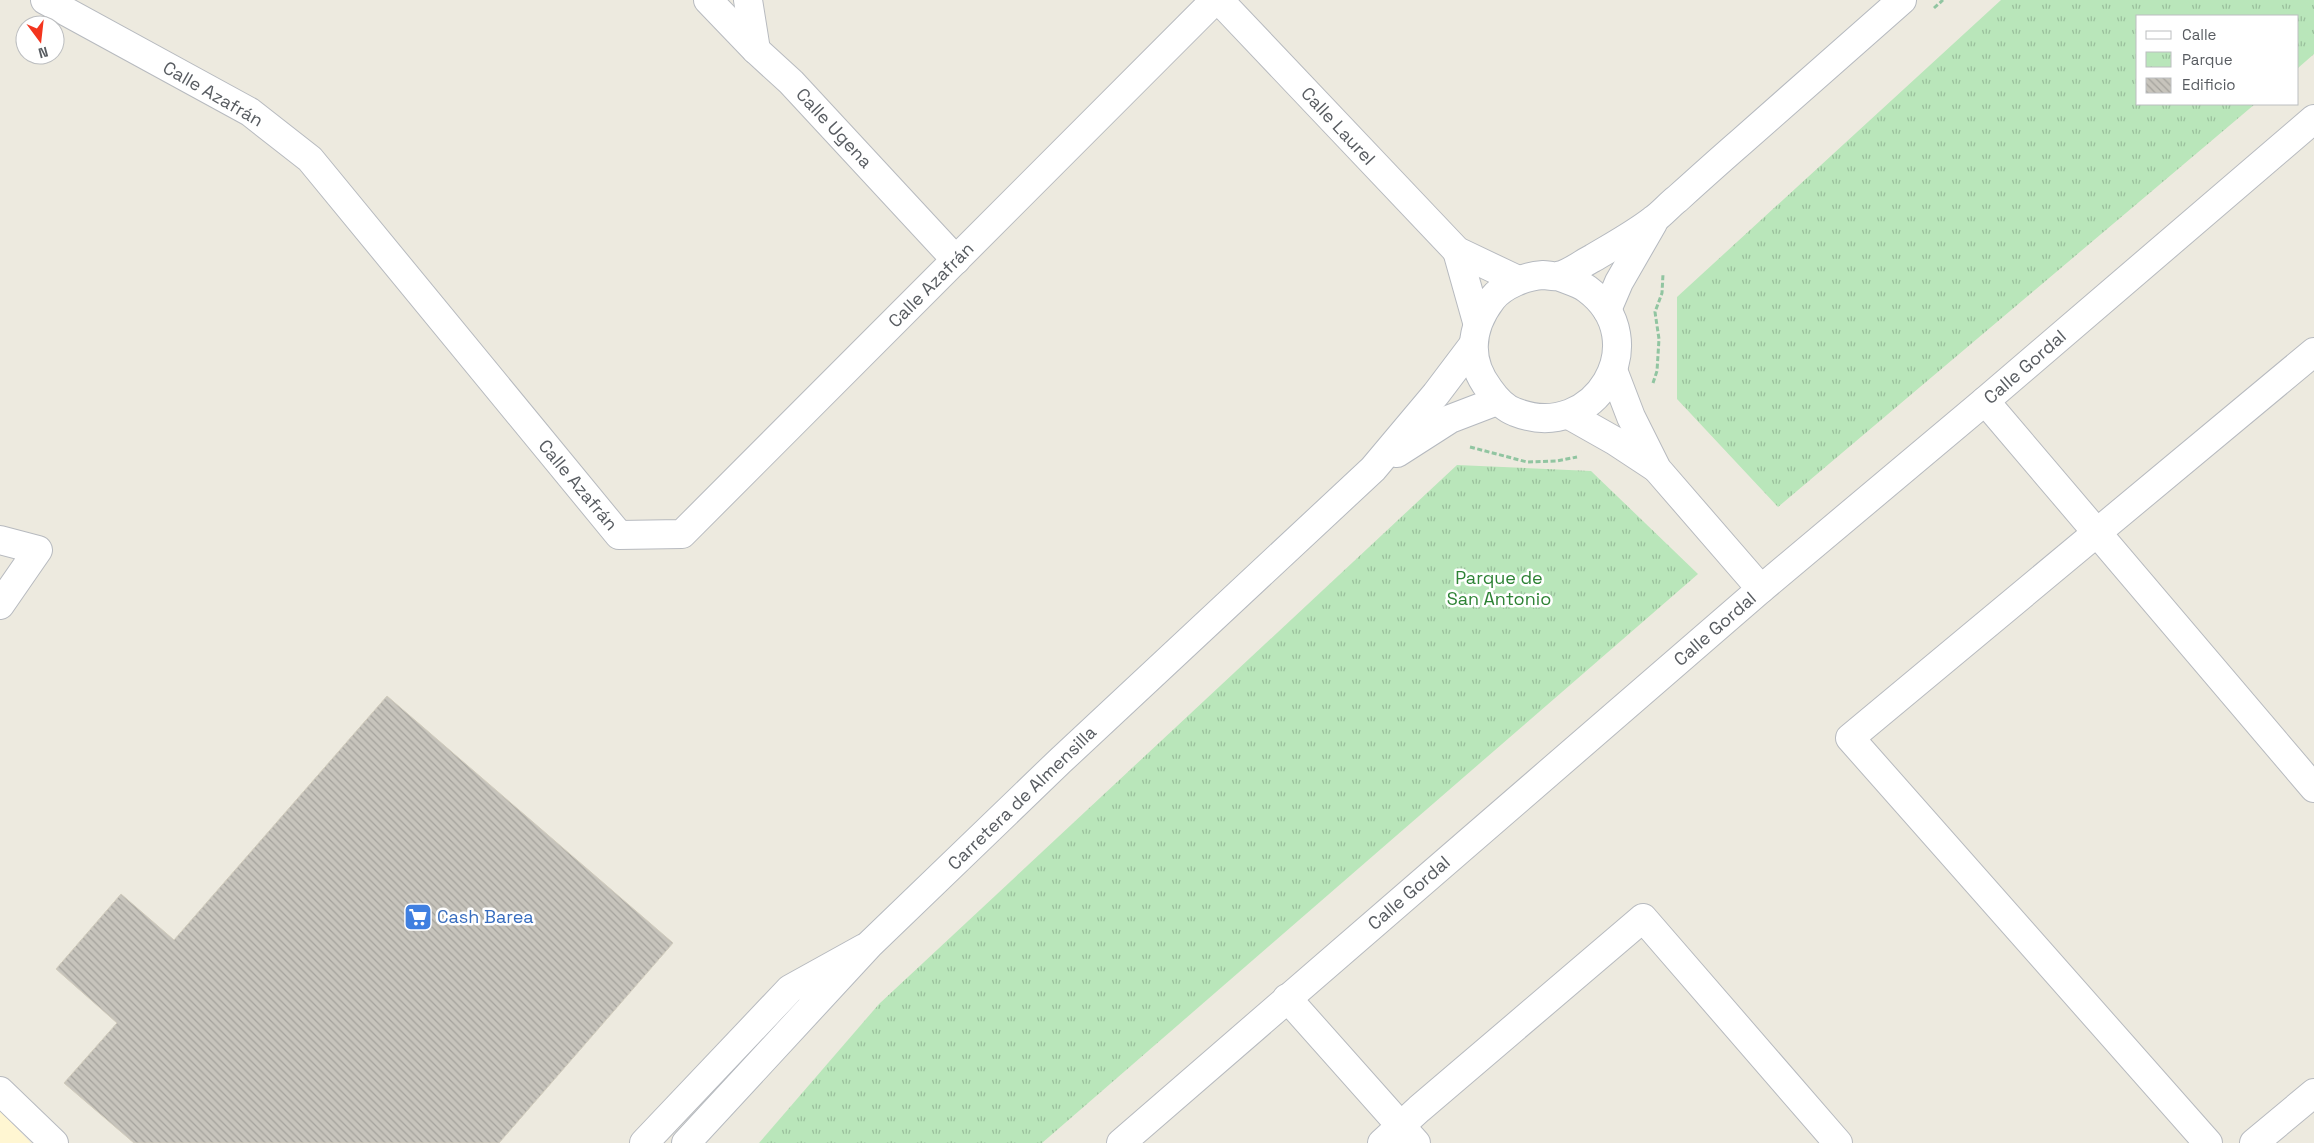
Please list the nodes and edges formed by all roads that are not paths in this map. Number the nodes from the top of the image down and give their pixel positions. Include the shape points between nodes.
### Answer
1 (45, 0) edge
2 (708, 0) edge
3 (748, 0) edge
4 (1215, 0) edge
5 (1219, 0) edge
6 (1902, 0) edge
7 (756, 50) junction
8 (2314, 119) edge
9 (1655, 219) junction
10 (1457, 251) junction
11 (956, 260) junction
12 (1558, 276) junction
13 (1518, 280) junction
14 (1607, 310) junction
15 (1475, 334) junction
16 (2314, 352) edge
17 (1613, 370) junction
18 (1497, 401) junction
19 (1985, 401) junction
20 (1569, 415) junction
21 (1373, 469) junction
22 (1657, 469) junction
23 (2096, 533) junction
24 (0, 540) edge
25 (1761, 589) junction
26 (0, 605) edge
27 (2314, 788) edge
28 (870, 945) junction
29 (1287, 998) junction
30 (0, 1091) edge
31 (2314, 1092) edge
32 (1400, 1137) edge
33 (54, 1143) edge
34 (644, 1143) edge
35 (686, 1143) edge
36 (1121, 1143) edge
37 (1838, 1143) edge
38 (2208, 1143) edge
39 (2254, 1143) edge

1 - 11 street, Calle Azafrán via 250,112 310,159 620,535 682,534
2 - 7 street, Calle Ugena
3 - 7 street
4 - 11 street, Calle Azafrán
5 - 10 street, Calle Laurel
6 - 9 street
7 - 11 street, Calle Ugena via 791,82
8 - 19 street, Calle Gordal
9 - 12 street
9 - 14 street
10 - 13 street, Calle Laurel
10 - 15 street, Calle Laurel
12 - 13 street via 1531,276
12 - 14 street via 1586,288
13 - 15 street via 1493,297
14 - 17 street via 1616,340
15 - 18 street via 1479,376
15 - 21 street, Carretera de Almensilla via 1436,394
16 - 23 street
17 - 20 street via 1603,389 1588,405
17 - 22 street via 1631,417
18 - 20 street via 1531,418
18 - 21 street, Carretera de Almensilla via 1450,419
19 - 23 street
19 - 25 street, Calle Gordal
20 - 22 street
21 - 28 street, Carretera de Almensilla via 1060,761
22 - 25 street
23 - 27 street
23 - 38 street via 1850,738
24 - 26 street via 38,550
25 - 29 street, Calle Gordal
28 - 34 street via 790,989
28 - 35 street, Carretera de Almensilla
29 - 32 street
29 - 36 street, Calle Gordal
30 - 33 street
31 - 39 street
32 - 37 street via 1643,918

